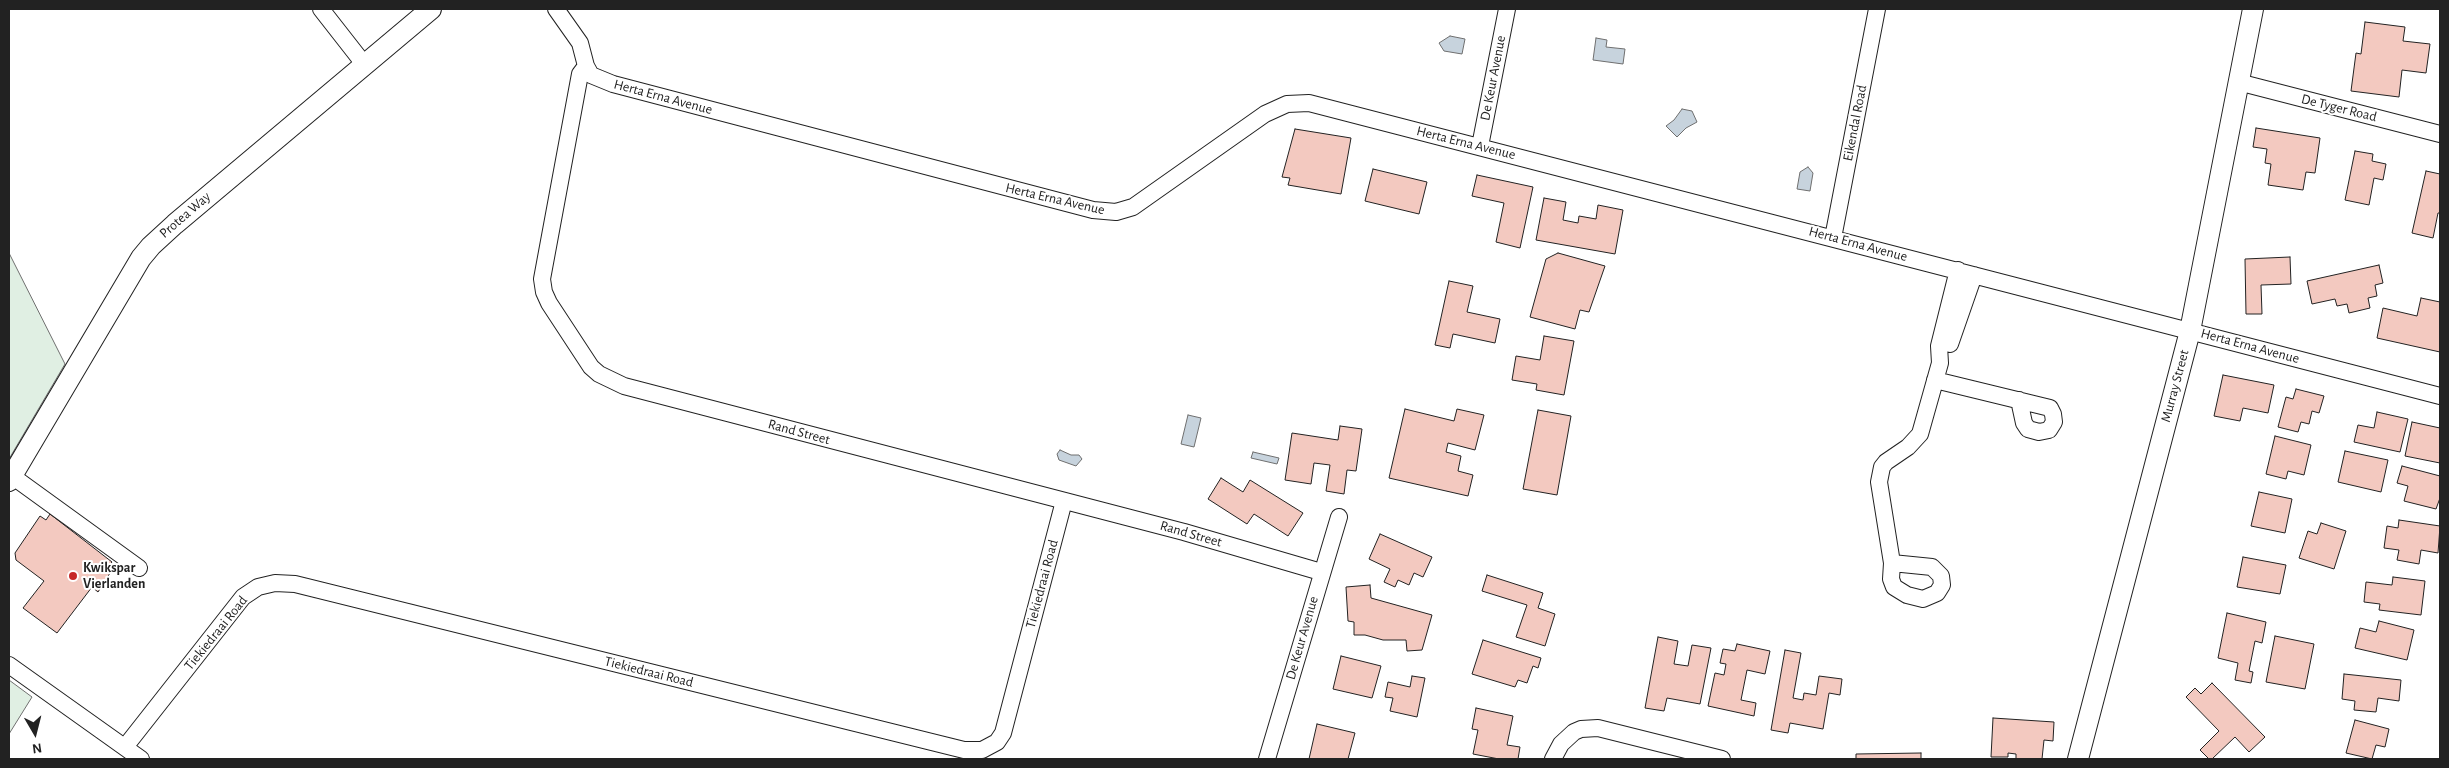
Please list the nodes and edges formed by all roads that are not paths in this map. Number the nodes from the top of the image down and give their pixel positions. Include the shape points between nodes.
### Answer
1 (321, 9) edge
2 (431, 9) edge
3 (556, 9) edge
4 (1507, 9) edge
5 (1877, 9) edge
6 (2253, 9) edge
7 (364, 64) junction
8 (586, 66) junction
9 (2238, 82) junction
10 (2440, 134) edge
11 (1480, 146) junction
12 (1832, 238) junction
13 (1958, 270) junction
14 (1974, 275) junction
15 (1951, 324) junction
16 (2190, 331) junction
17 (1935, 380) junction
18 (2440, 396) edge
19 (2019, 400) dead end
20 (10, 479) edge
21 (1064, 500) junction
22 (1339, 517) dead end
23 (1892, 563) dead end
24 (139, 568) dead end
25 (1321, 572) junction
26 (9, 665) edge
27 (125, 748) junction
28 (141, 759) edge
29 (1267, 759) edge
30 (1553, 759) edge
31 (1722, 759) edge
32 (2078, 759) edge

1 - 7 street
2 - 7 street, Protea Way
3 - 8 street via 580,43
4 - 11 street, De Keur Avenue
5 - 12 street, Eikendal Road
6 - 9 street, Murray Street
7 - 20 street, Protea Way via 151,246 138,262
8 - 11 street, Herta Erna Avenue via 591,74 626,88 1104,212 1133,207 1265,114 1287,104 1320,105
8 - 21 street, Rand Street via 580,74 542,279 549,304 595,371 624,386
9 - 10 street, De Tyger Road
9 - 16 street, Murray Street
11 - 12 street, Herta Erna Avenue
12 - 13 street, Herta Erna Avenue
13 - 14 street, Herta Erna Avenue
13 - 15 street
14 - 15 street
14 - 16 street, Herta Erna Avenue
15 - 17 street via 1939,346 1940,363
16 - 18 street, Herta Erna Avenue
16 - 32 street, Murray Street
17 - 19 street
17 - 23 street via 1920,434 1886,462 1880,474
20 - 24 street
21 - 25 street, Rand Street
21 - 27 street, Tiekiedraai Road via 1003,733 997,742 982,750 964,750 296,584 275,583 258,587 243,598
22 - 25 street, De Keur Avenue
25 - 29 street, De Keur Avenue
26 - 27 street
27 - 28 street
30 - 31 street via 1561,744 1574,732 1598,728

